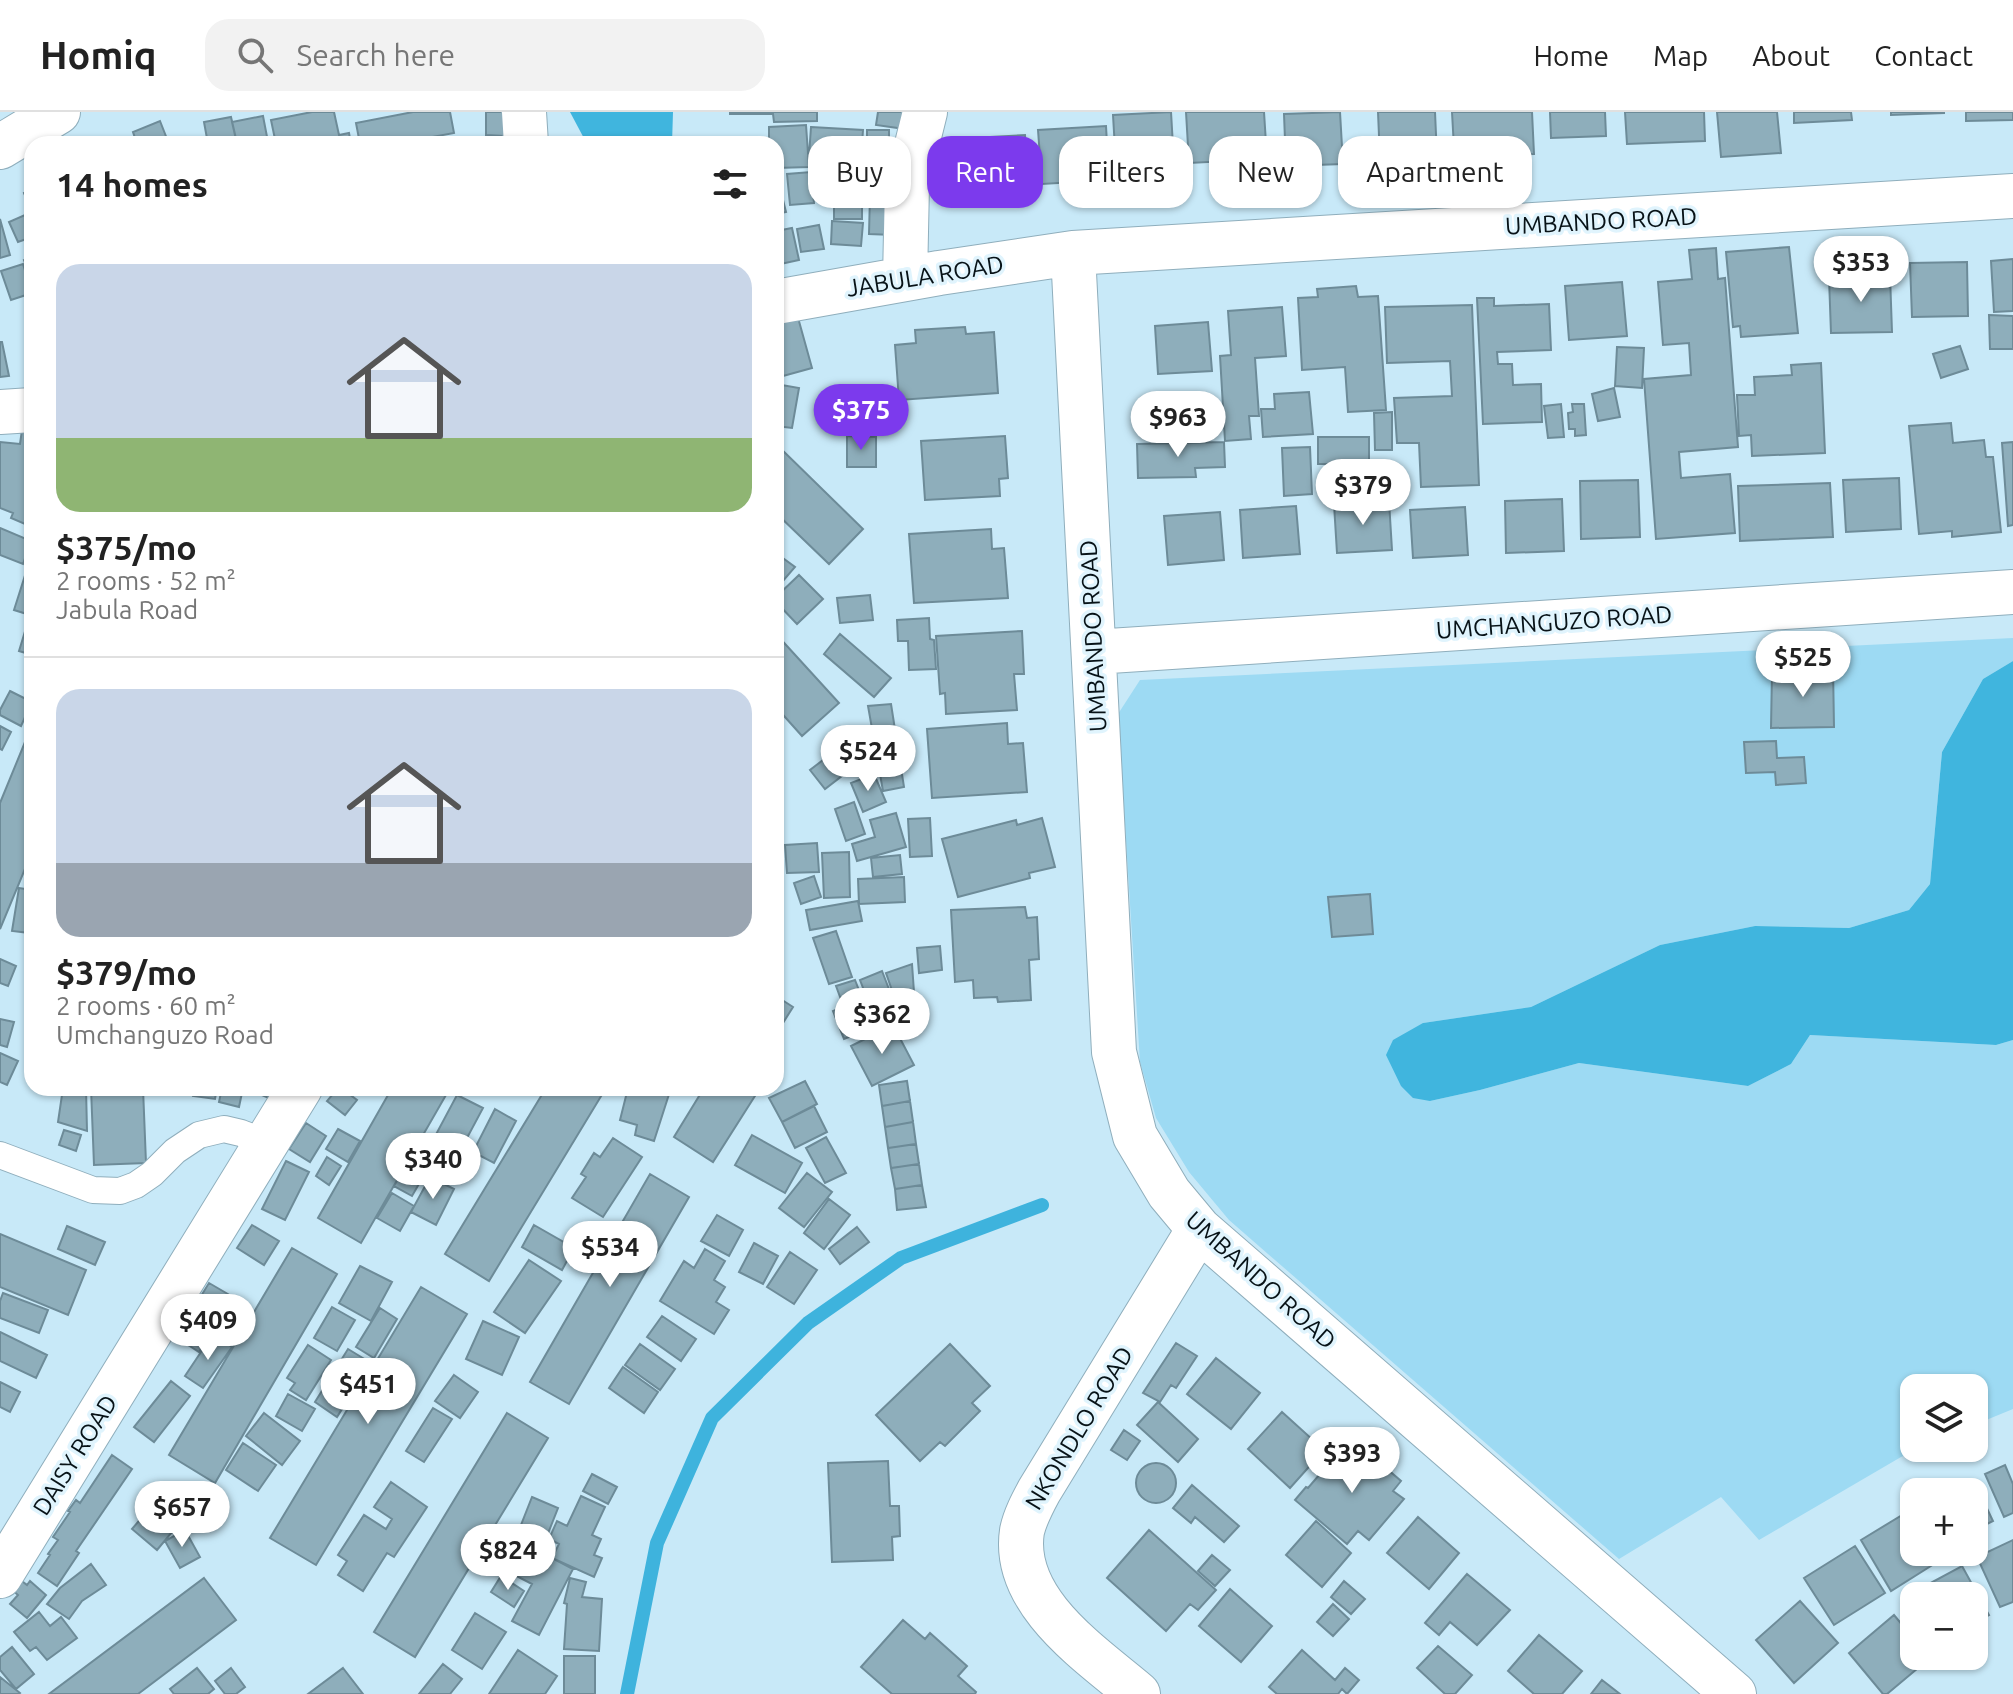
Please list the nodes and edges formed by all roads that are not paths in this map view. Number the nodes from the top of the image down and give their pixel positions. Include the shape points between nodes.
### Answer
1 (58, 112) edge
2 (524, 112) edge
3 (925, 112) edge
4 (526, 136) edge
5 (0, 147) edge
6 (2013, 196) edge
7 (1073, 253) junction
8 (905, 279) junction
9 (784, 301) edge
10 (24, 410) edge
11 (0, 412) edge
12 (2013, 592) edge
13 (1094, 652) junction
14 (295, 1096) edge
15 (267, 1143) junction
16 (0, 1155) edge
17 (1199, 1229) junction
18 (0, 1576) edge
19 (1138, 1694) edge
20 (1734, 1694) edge

1 - 5 street
2 - 4 street
3 - 8 street via 907,185
6 - 7 street, UMBANDO ROAD
7 - 8 street, JABULA ROAD
7 - 13 street, UMBANDO ROAD
8 - 9 street, JABULA ROAD
10 - 11 street
12 - 13 street, UMCHANGUZO ROAD
13 - 17 street, UMBANDO ROAD via 1114,1052 1135,1136 1169,1193
14 - 15 street, DAISY ROAD
15 - 16 lane via 224,1129 199,1135 152,1174 120,1191 93,1190
15 - 18 street, DAISY ROAD
17 - 19 street, NKONDLO ROAD via 1039,1491 1022,1531 1022,1561 1048,1613
17 - 20 street, UMBANDO ROAD

